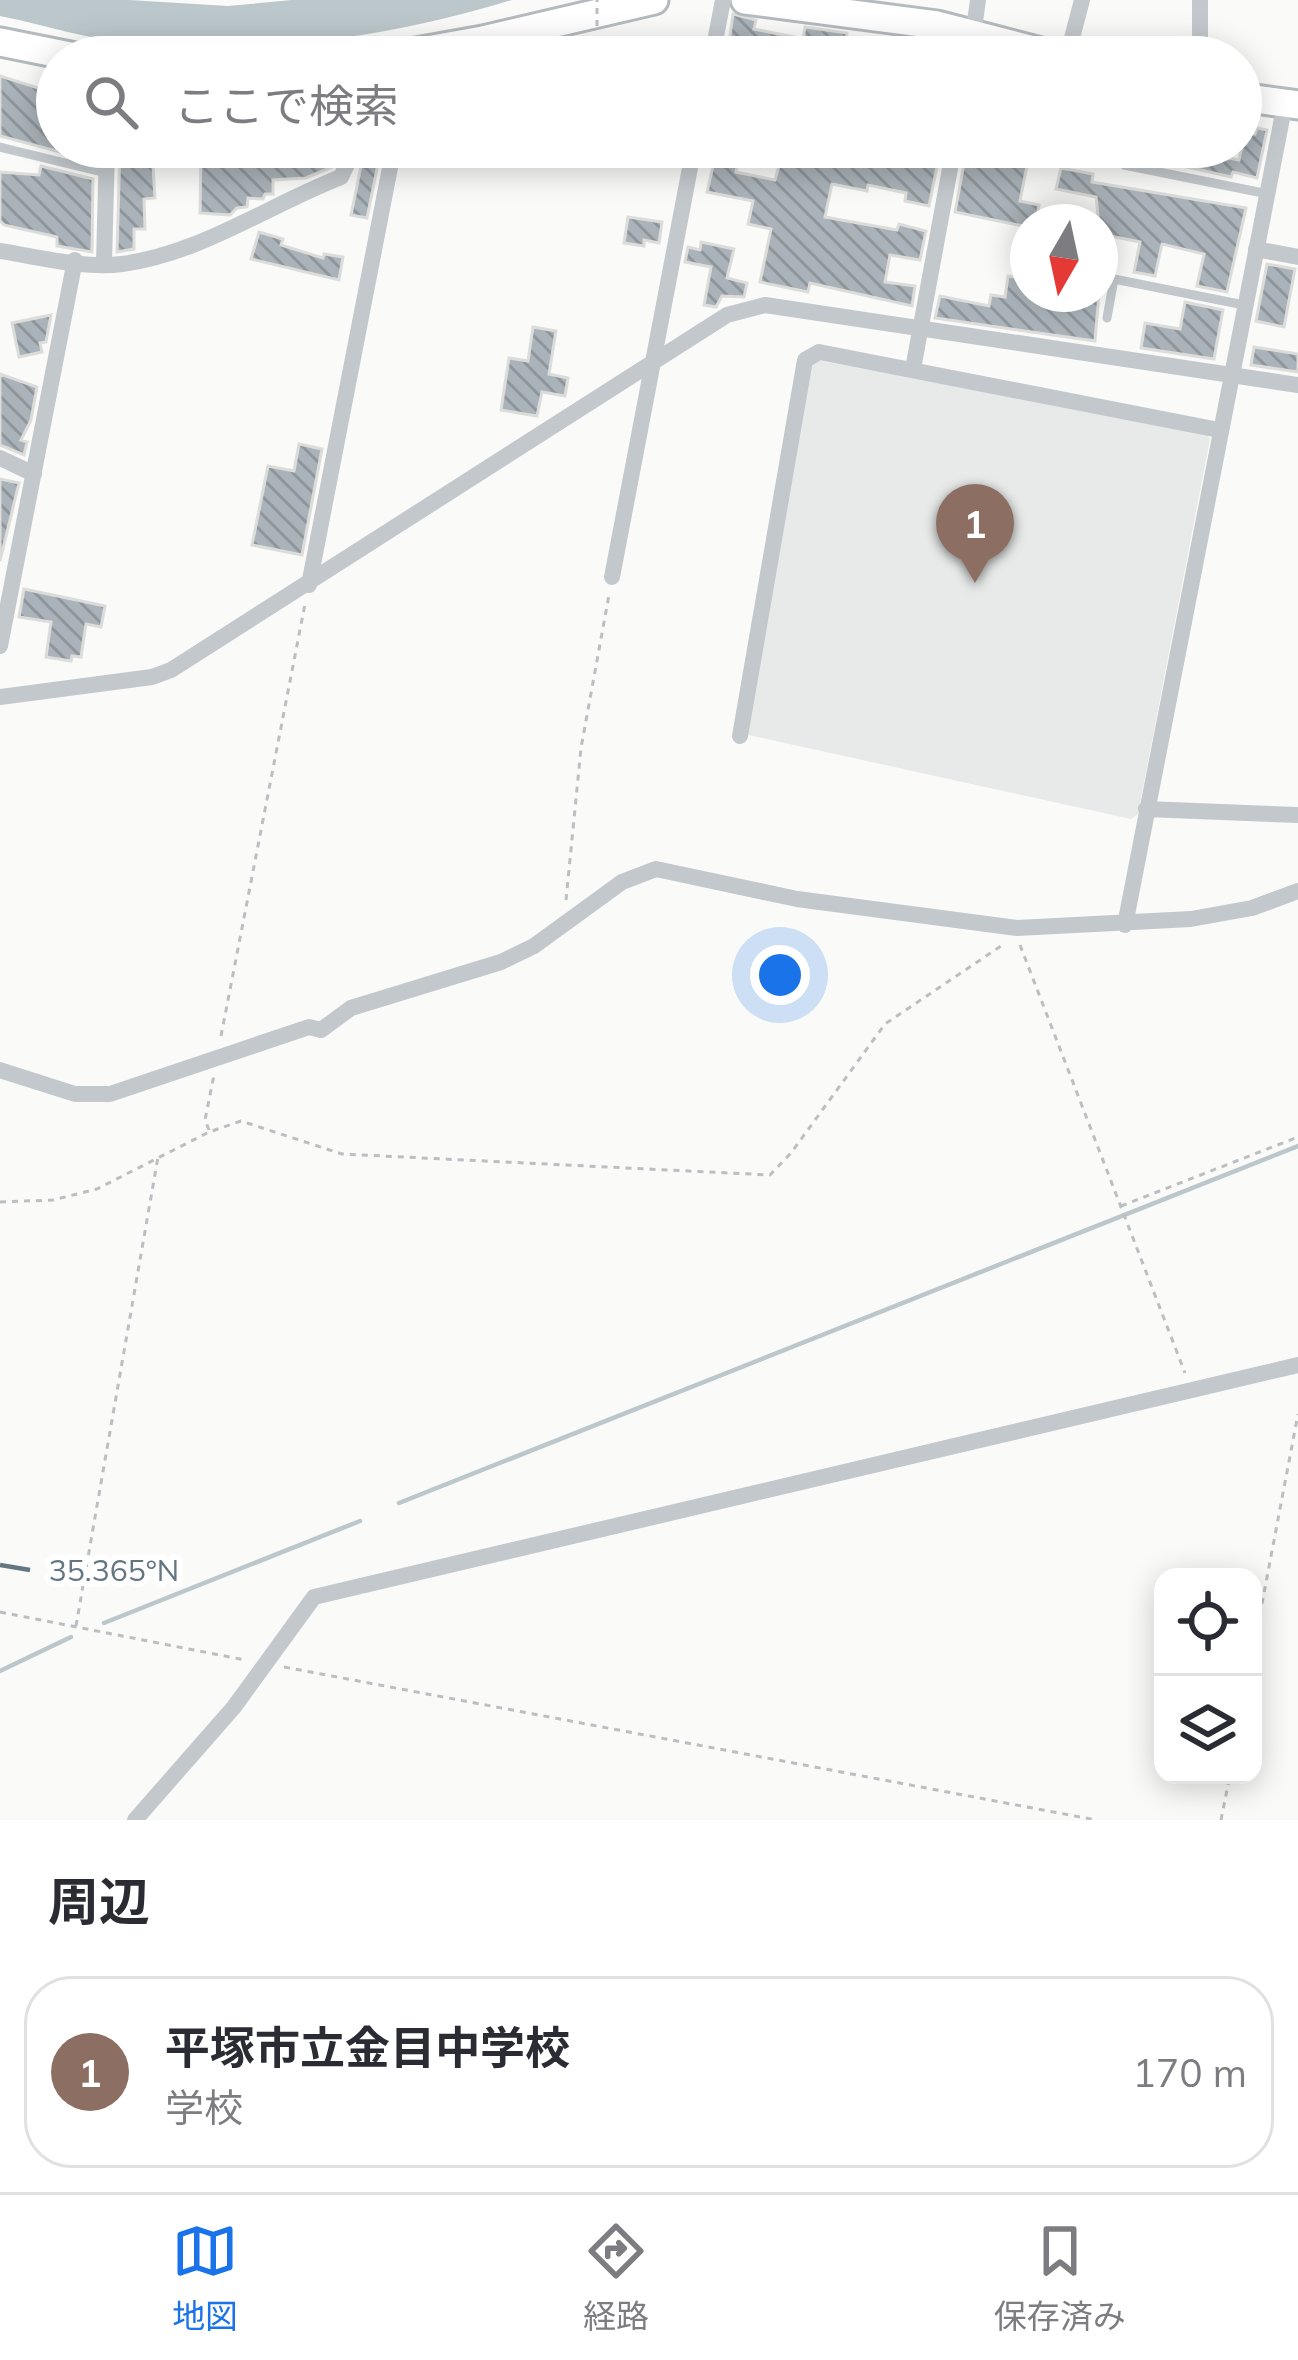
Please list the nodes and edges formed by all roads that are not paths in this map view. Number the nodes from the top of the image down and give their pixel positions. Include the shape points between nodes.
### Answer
1 (654, 0) edge
2 (723, 0) edge
3 (745, 0) edge
4 (978, 0) edge
5 (1082, 0) edge
6 (1200, 0) edge
7 (608, 8) edge
8 (938, 13) edge
9 (548, 25) junction
10 (493, 36) edge
11 (550, 36) edge
12 (716, 36) edge
13 (962, 36) edge
14 (973, 36) edge
15 (1071, 36) edge
16 (1200, 36) edge
17 (0, 41) edge
18 (36, 49) edge
19 (1262, 100) edge
20 (1292, 104) edge
21 (0, 147) edge
22 (36, 156) edge
23 (86, 168) edge
24 (106, 168) edge
25 (345, 168) edge
26 (390, 168) edge
27 (690, 168) edge
28 (950, 168) edge
29 (1139, 168) edge
30 (106, 173) junction
31 (1268, 194) junction
32 (1256, 249) junction
33 (0, 251) edge
34 (1298, 257) edge
35 (75, 260) junction
36 (104, 263) junction
37 (1244, 305) junction
38 (1107, 318) dead end
39 (922, 329) junction
40 (652, 364) junction
41 (914, 369) junction
42 (1230, 375) junction
43 (1298, 385) edge
44 (1219, 430) junction
45 (0, 458) edge
46 (34, 474) junction
47 (612, 577) road end
48 (6, 582) edge
49 (309, 585) junction
50 (0, 646) edge
51 (0, 697) edge
52 (740, 736) dead end
53 (1146, 809) junction
54 (1298, 815) edge
55 (1298, 891) edge
56 (1125, 925) junction
57 (0, 1070) edge
58 (1298, 1365) edge
59 (135, 1820) edge

1 - 7 main road
2 - 12 street
3 - 8 main road
4 - 14 street
5 - 15 street
6 - 16 street
7 - 9 main road
8 - 13 main road
9 - 10 main road
9 - 11 street
17 - 18 main road
19 - 20 main road
20 - 31 street
21 - 22 lane
23 - 30 lane
24 - 30 street
25 - 36 street via 341,177 195,245
26 - 49 street
27 - 40 street
28 - 39 street
29 - 31 lane
30 - 36 street
31 - 32 street
32 - 34 street
32 - 37 street
33 - 35 street
35 - 36 street
35 - 46 street
37 - 38 lane via 1114,279
37 - 42 street
39 - 40 street via 765,305 727,315
39 - 41 street
39 - 42 street
40 - 47 street
40 - 49 street
41 - 44 street
41 - 52 street via 819,352 805,360
42 - 43 street
42 - 44 street
44 - 53 street
45 - 46 street
46 - 48 street
48 - 50 street
49 - 51 street via 152,677
53 - 54 street
53 - 56 street
55 - 56 street via 1232,912
56 - 57 street via 1017,928 797,899 656,869 622,881 501,962 351,1007 321,1030 309,1027 110,1094 76,1094
58 - 59 street via 314,1597 234,1707

